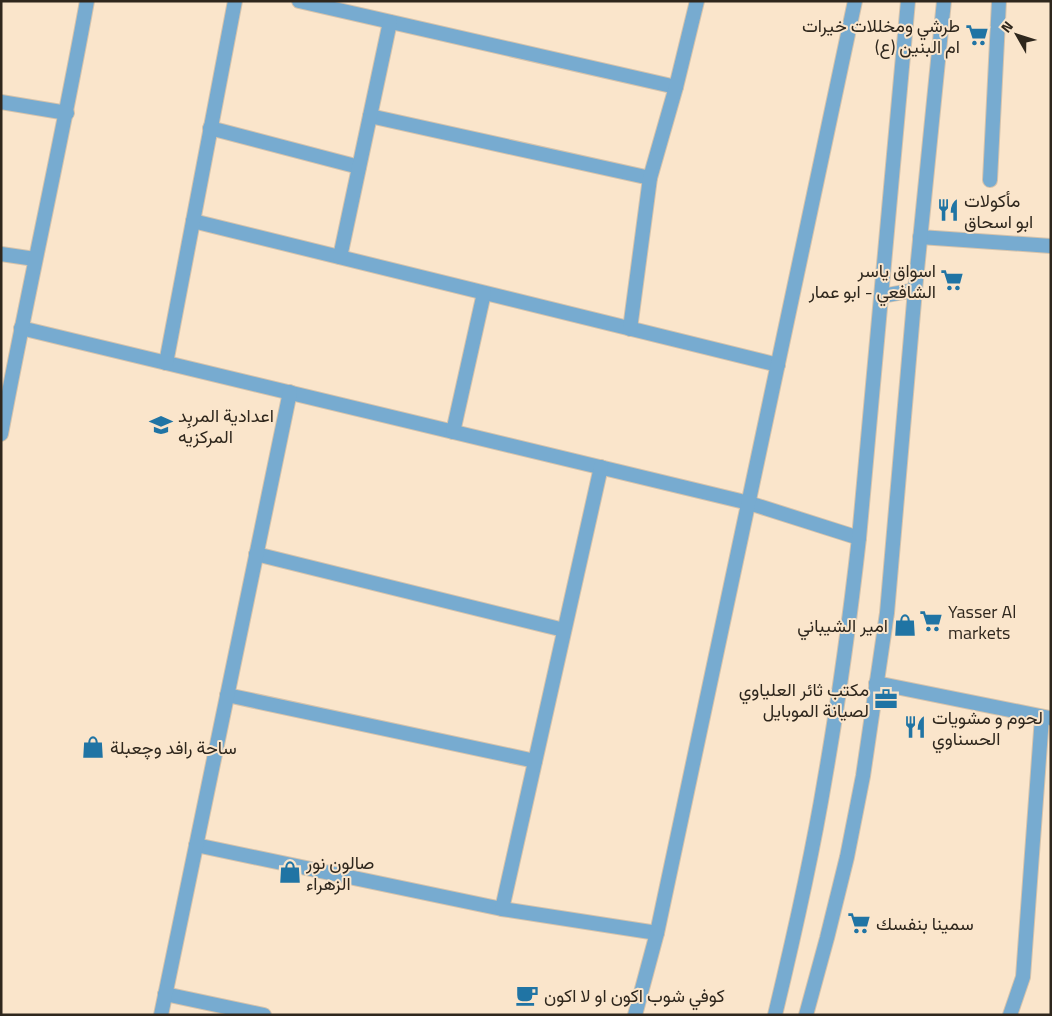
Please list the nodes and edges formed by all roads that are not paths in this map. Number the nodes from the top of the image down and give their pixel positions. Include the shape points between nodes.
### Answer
1 (87, 1) edge
2 (235, 1) edge
3 (299, 1) edge
4 (697, 1) edge
5 (855, 1) edge
6 (908, 1) edge
7 (944, 1) edge
8 (999, 1) edge
9 (390, 22) junction
10 (676, 87) junction
11 (1, 102) edge
12 (67, 113) junction
13 (370, 116) junction
14 (210, 128) junction
15 (359, 167) junction
16 (650, 178) junction
17 (990, 180) dead end
18 (192, 220) junction
19 (920, 237) junction
20 (1051, 246) edge
21 (1, 254) edge
22 (340, 257) junction
23 (34, 259) junction
24 (915, 290) junction
25 (484, 293) junction
26 (882, 296) junction
27 (21, 328) junction
28 (630, 329) junction
29 (166, 363) junction
30 (778, 365) junction
31 (290, 392) junction
32 (453, 432) junction
33 (1, 434) edge
34 (601, 467) junction
35 (749, 502) junction
36 (859, 538) junction
37 (256, 554) junction
38 (564, 630) junction
39 (876, 683) junction
40 (228, 695) junction
41 (1046, 718) edge
42 (535, 761) junction
43 (196, 845) junction
44 (502, 909) junction
45 (657, 933) junction
46 (165, 994) junction
47 (161, 1015) edge
48 (264, 1015) edge
49 (635, 1015) edge
50 (775, 1015) edge
51 (806, 1015) edge
52 (1010, 1015) edge

1 - 12 street
2 - 14 street
3 - 9 street
4 - 10 street
5 - 30 street
6 - 26 street
7 - 19 street
8 - 17 street
9 - 10 street
9 - 13 street
10 - 16 street
11 - 12 street
12 - 23 street
13 - 15 street
13 - 16 street
14 - 15 street
14 - 18 street
15 - 22 street
16 - 28 street
18 - 22 street
18 - 29 street
19 - 20 street
19 - 24 street
21 - 23 street
22 - 25 street
23 - 27 street
24 - 26 street
24 - 39 street via 887,613
25 - 28 street
25 - 32 street
26 - 36 street
27 - 29 street
27 - 33 street
28 - 30 street
29 - 31 street
30 - 35 street
31 - 32 street
31 - 37 street
32 - 34 street
34 - 35 street
34 - 38 street
35 - 36 street
35 - 45 street
36 - 50 street via 825,779
37 - 38 street
37 - 40 street
38 - 42 street
39 - 41 street
39 - 51 street via 847,857
40 - 42 street
40 - 43 street
41 - 52 street via 1023,977
42 - 44 street
43 - 44 street
43 - 46 street
44 - 45 street
45 - 49 street
46 - 47 street
46 - 48 street

